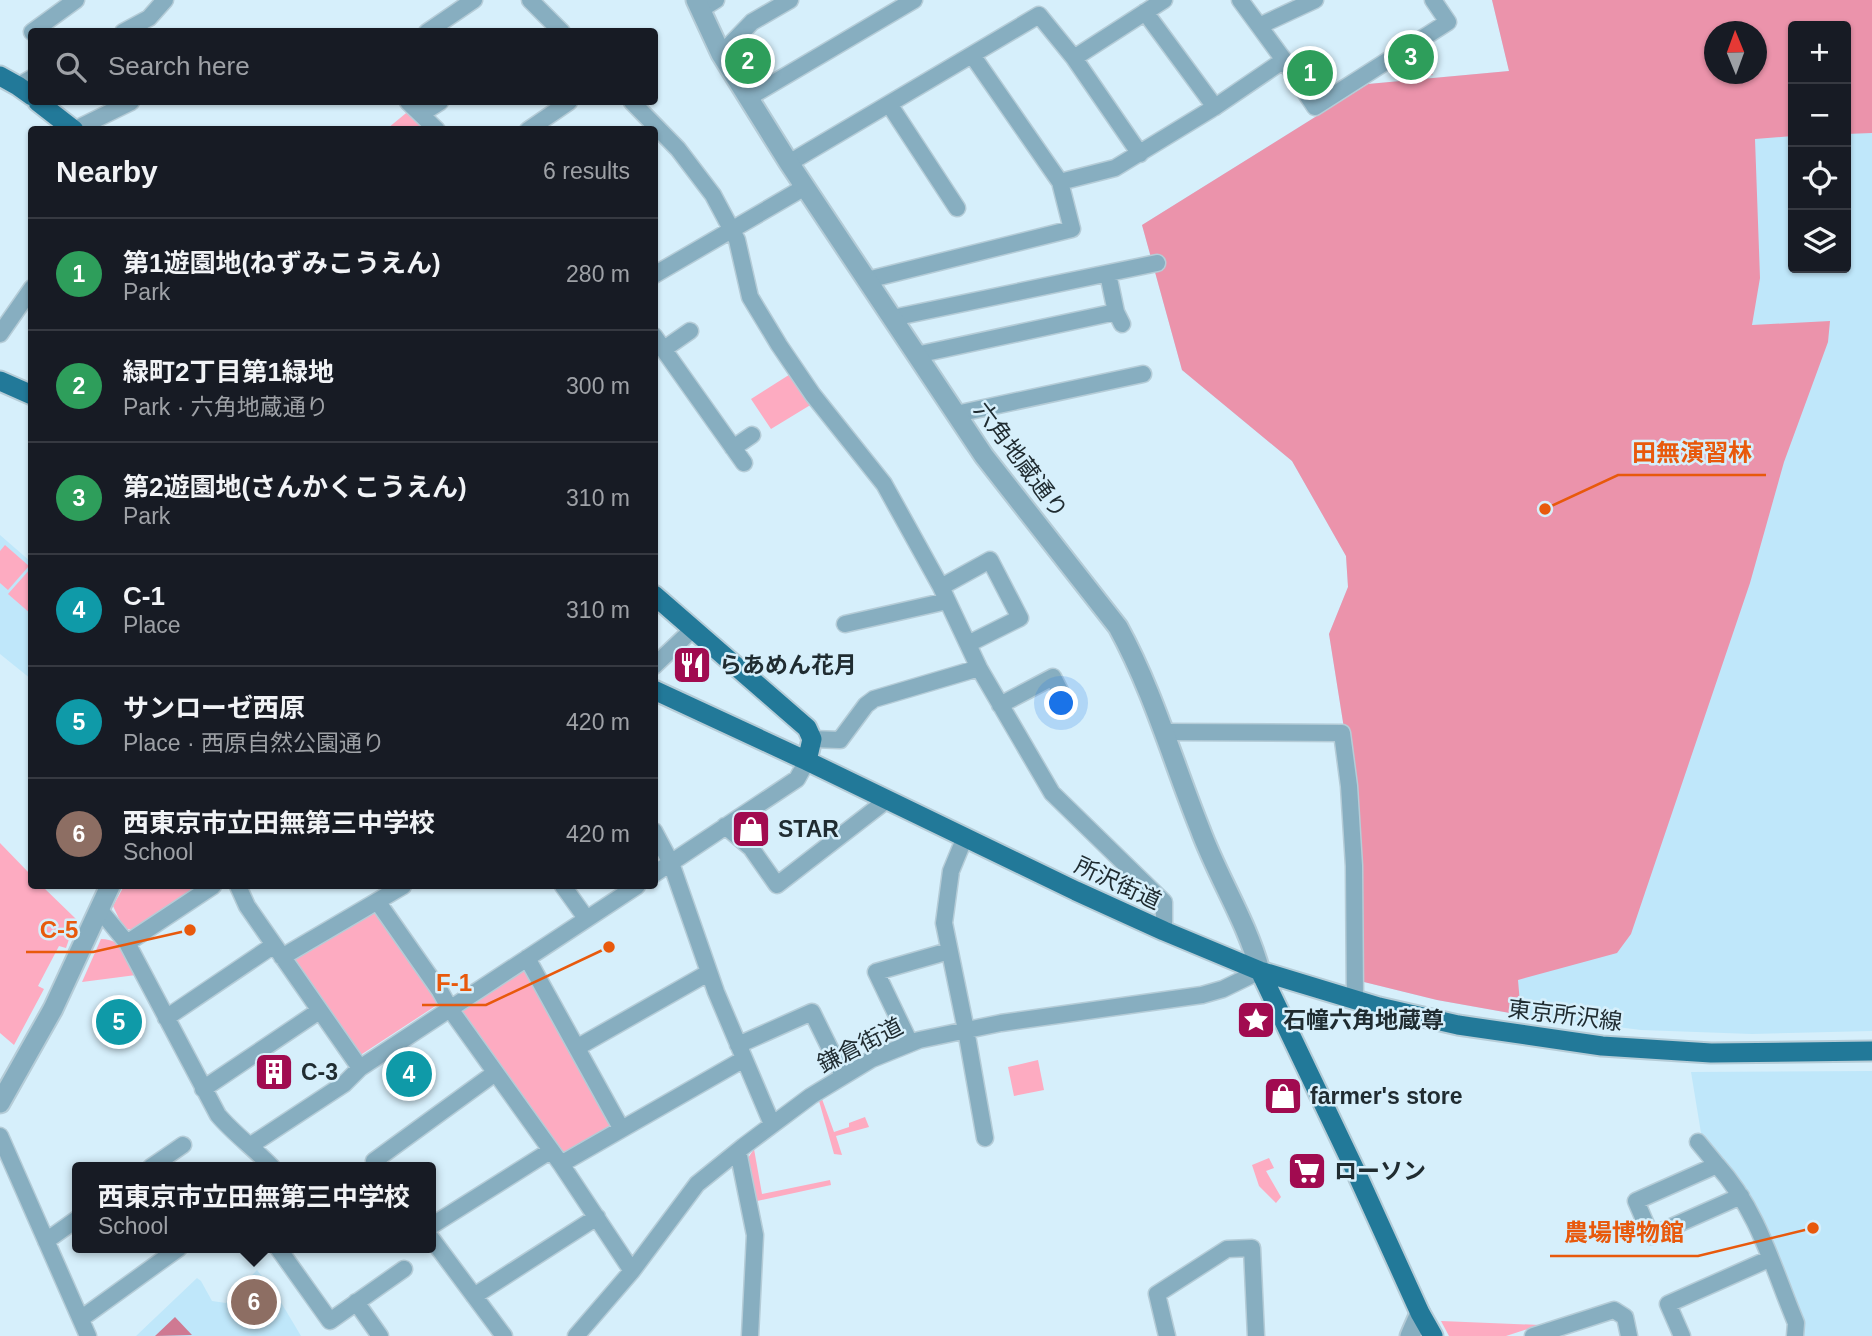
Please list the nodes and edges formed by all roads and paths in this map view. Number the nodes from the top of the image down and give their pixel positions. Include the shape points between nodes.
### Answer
1 (76, 0) edge
2 (165, 0) edge
3 (474, 0) edge
4 (530, 0) edge
5 (790, 0) edge
6 (914, 0) edge
7 (1164, 0) edge
8 (1240, 0) edge
9 (1315, 0) edge
10 (1433, 0) edge
11 (704, 3) edge
12 (1145, 12) junction
13 (1259, 26) junction
14 (38, 28) edge
15 (130, 28) edge
16 (433, 28) edge
17 (554, 28) edge
18 (721, 54) junction
19 (972, 55) junction
20 (1073, 58) junction
21 (1284, 60) junction
22 (0, 76) edge
23 (27, 87) edge
24 (748, 98) junction
25 (889, 104) junction
26 (42, 105) edge
27 (125, 105) edge
28 (411, 105) edge
29 (435, 105) edge
30 (564, 105) edge
31 (634, 105) edge
32 (1214, 107) junction
33 (421, 114) junction
34 (69, 126) edge
35 (82, 126) edge
36 (433, 126) edge
37 (533, 126) edge
38 (649, 126) edge
39 (661, 142) edge
40 (1140, 154) junction
41 (789, 163) junction
42 (1060, 182) junction
43 (805, 187) junction
44 (957, 208) dead end
45 (731, 229) junction
46 (1157, 263) dead end
47 (658, 273) edge
48 (1108, 274) junction
49 (867, 280) junction
50 (28, 294) edge
51 (892, 318) junction
52 (690, 331) dead end
53 (0, 334) edge
54 (659, 343) edge
55 (916, 355) junction
56 (1143, 374) dead end
57 (0, 381) edge
58 (28, 394) edge
59 (956, 414) junction
60 (752, 435) dead end
61 (733, 448) junction
62 (744, 463) dead end
63 (944, 594) junction
64 (658, 598) edge
65 (845, 624) dead end
66 (693, 629) junction
67 (968, 644) junction
68 (658, 662) edge
69 (979, 668) junction
70 (658, 692) edge
71 (1000, 705) junction
72 (1068, 705) dead end
73 (1164, 732) junction
74 (812, 739) junction
75 (807, 761) junction
76 (887, 800) junction
77 (725, 826) junction
78 (965, 837) junction
79 (658, 839) edge
80 (671, 863) junction
81 (658, 871) edge
82 (109, 889) edge
83 (208, 889) edge
84 (241, 889) edge
85 (398, 889) edge
86 (565, 889) edge
87 (632, 889) edge
88 (377, 901) junction
89 (99, 909) junction
90 (586, 918) junction
91 (1164, 931) junction
92 (127, 943) junction
93 (278, 951) junction
94 (949, 951) junction
95 (527, 958) junction
96 (1260, 971) junction
97 (708, 973) junction
98 (1355, 1001) junction
99 (450, 1009) junction
100 (319, 1011) junction
101 (166, 1018) junction
102 (966, 1030) junction
103 (910, 1043) junction
104 (578, 1047) junction
105 (1872, 1051) edge
106 (741, 1052) junction
107 (360, 1068) junction
108 (495, 1073) junction
109 (843, 1075) junction
110 (203, 1089) junction
111 (0, 1103) edge
112 (772, 1124) junction
113 (621, 1128) junction
114 (0, 1136) edge
115 (985, 1138) dead end
116 (1698, 1142) dead end
117 (183, 1144) dead end
118 (251, 1145) junction
119 (550, 1151) junction
120 (738, 1151) junction
121 (158, 1162) edge
122 (267, 1162) edge
123 (376, 1162) edge
124 (561, 1164) junction
125 (1717, 1165) junction
126 (1741, 1196) junction
127 (597, 1217) junction
128 (72, 1223) edge
129 (436, 1223) edge
130 (46, 1241) junction
131 (436, 1245) edge
132 (172, 1253) edge
133 (282, 1253) edge
134 (1769, 1259) junction
135 (404, 1269) dead end
136 (632, 1271) junction
137 (474, 1296) junction
138 (356, 1302) junction
139 (1420, 1314) junction
140 (82, 1318) junction
141 (88, 1336) edge
142 (380, 1336) edge
143 (505, 1336) edge
144 (576, 1336) edge
145 (750, 1336) edge
146 (1167, 1336) edge
147 (1256, 1336) edge
148 (1410, 1336) edge
149 (1433, 1336) edge
150 (1533, 1336) edge
151 (1629, 1336) edge
152 (1682, 1336) edge
153 (1796, 1336) edge

1 - 14 street
2 - 15 street via 149,18
3 - 16 street
4 - 17 street
5 - 18 street via 752,23
6 - 24 street
7 - 12 street
8 - 13 street
9 - 13 street
10 - 21 street via 1448,22 1315,107
11 - 18 street, 六角地蔵通り
12 - 20 street
12 - 32 street
13 - 21 street
18 - 24 street, 六角地蔵通り
19 - 20 street via 1039,15
19 - 25 street
19 - 42 street
20 - 40 street
21 - 32 street
22 - 23 main road
24 - 41 street, 六角地蔵通り
25 - 41 street
25 - 44 street
26 - 34 main road
27 - 35 street
28 - 33 street
29 - 33 street
30 - 37 street
31 - 38 street
32 - 40 street
33 - 36 street
39 - 45 street via 713,195
40 - 42 street via 1115,168
41 - 43 street, 六角地蔵通り
42 - 49 street via 1072,229
43 - 45 street
43 - 49 street, 六角地蔵通り
45 - 47 street
45 - 63 street via 750,297 813,395 884,484
46 - 48 street
48 - 51 street
48 - 55 street via 1119,318
49 - 51 street, 六角地蔵通り
50 - 53 street
51 - 55 street, 六角地蔵通り
52 - 54 street
54 - 61 street
55 - 59 street, 六角地蔵通り
56 - 59 street
57 - 58 main road
59 - 73 street, 六角地蔵通り via 1118,627
60 - 61 street
61 - 62 street
63 - 65 street
63 - 67 street
63 - 67 street via 990,560 1020,618
64 - 66 main road
66 - 68 street
66 - 74 main road via 797,718
67 - 69 street
69 - 71 street
69 - 74 street via 874,699 840,740
70 - 75 main road
71 - 72 street via 1053,677
71 - 91 street via 1052,793 1164,902
73 - 96 street, 六角地蔵通り via 1200,832 1254,947
73 - 98 street via 1342,733 1354,866
74 - 75 main road
75 - 76 main road, 所沢街道
75 - 77 street via 797,779
76 - 77 street via 777,885 751,848
76 - 78 main road, 所沢街道
77 - 80 street
78 - 91 main road, 所沢街道
78 - 94 street via 951,871 944,923
79 - 80 street
80 - 81 street
80 - 97 street
82 - 89 street
83 - 92 street
84 - 93 street via 247,906
85 - 88 street
86 - 90 street
87 - 90 street
88 - 93 street
88 - 99 street
89 - 92 street
89 - 111 street via 53,1009
90 - 95 street
91 - 96 main road, 所沢街道
92 - 101 street
93 - 100 street
93 - 101 street
94 - 102 street
94 - 103 street via 876,972
95 - 99 street
95 - 104 street
96 - 98 main road, 東京所沢線
96 - 102 street, 鎌倉街道 via 1202,995
96 - 139 main road
97 - 104 street
97 - 106 street
98 - 105 main road, 東京所沢線 via 1458,1025 1602,1046 1711,1053
99 - 107 street
99 - 108 street
100 - 107 street
100 - 110 street
101 - 110 street
102 - 103 street, 鎌倉街道
102 - 115 street
103 - 109 street, 鎌倉街道
104 - 113 street
106 - 109 street via 812,1012
106 - 112 street
106 - 113 street
107 - 118 street via 344,1084
108 - 119 street
108 - 123 street
109 - 112 street, 鎌倉街道
110 - 118 street via 230,1129
112 - 120 street, 鎌倉街道
113 - 124 street
114 - 130 street
116 - 125 street
117 - 121 street
118 - 122 street
119 - 124 street
119 - 129 street
120 - 136 street, 鎌倉街道 via 697,1184
120 - 145 street via 755,1235
124 - 127 street
125 - 126 street
125 - 126 street via 1636,1201 1651,1236
126 - 134 street via 1758,1225
127 - 136 street
127 - 137 street
128 - 130 street
130 - 140 street
131 - 137 street
132 - 140 street
133 - 138 street via 330,1321
134 - 152 street via 1668,1304
134 - 153 street via 1796,1323
135 - 138 street
136 - 144 street, 鎌倉街道
137 - 143 street
138 - 142 street
139 - 148 street
139 - 149 main road
140 - 141 street
146 - 147 street via 1157,1294 1227,1249 1252,1248
150 - 151 street via 1614,1310 1625,1317

